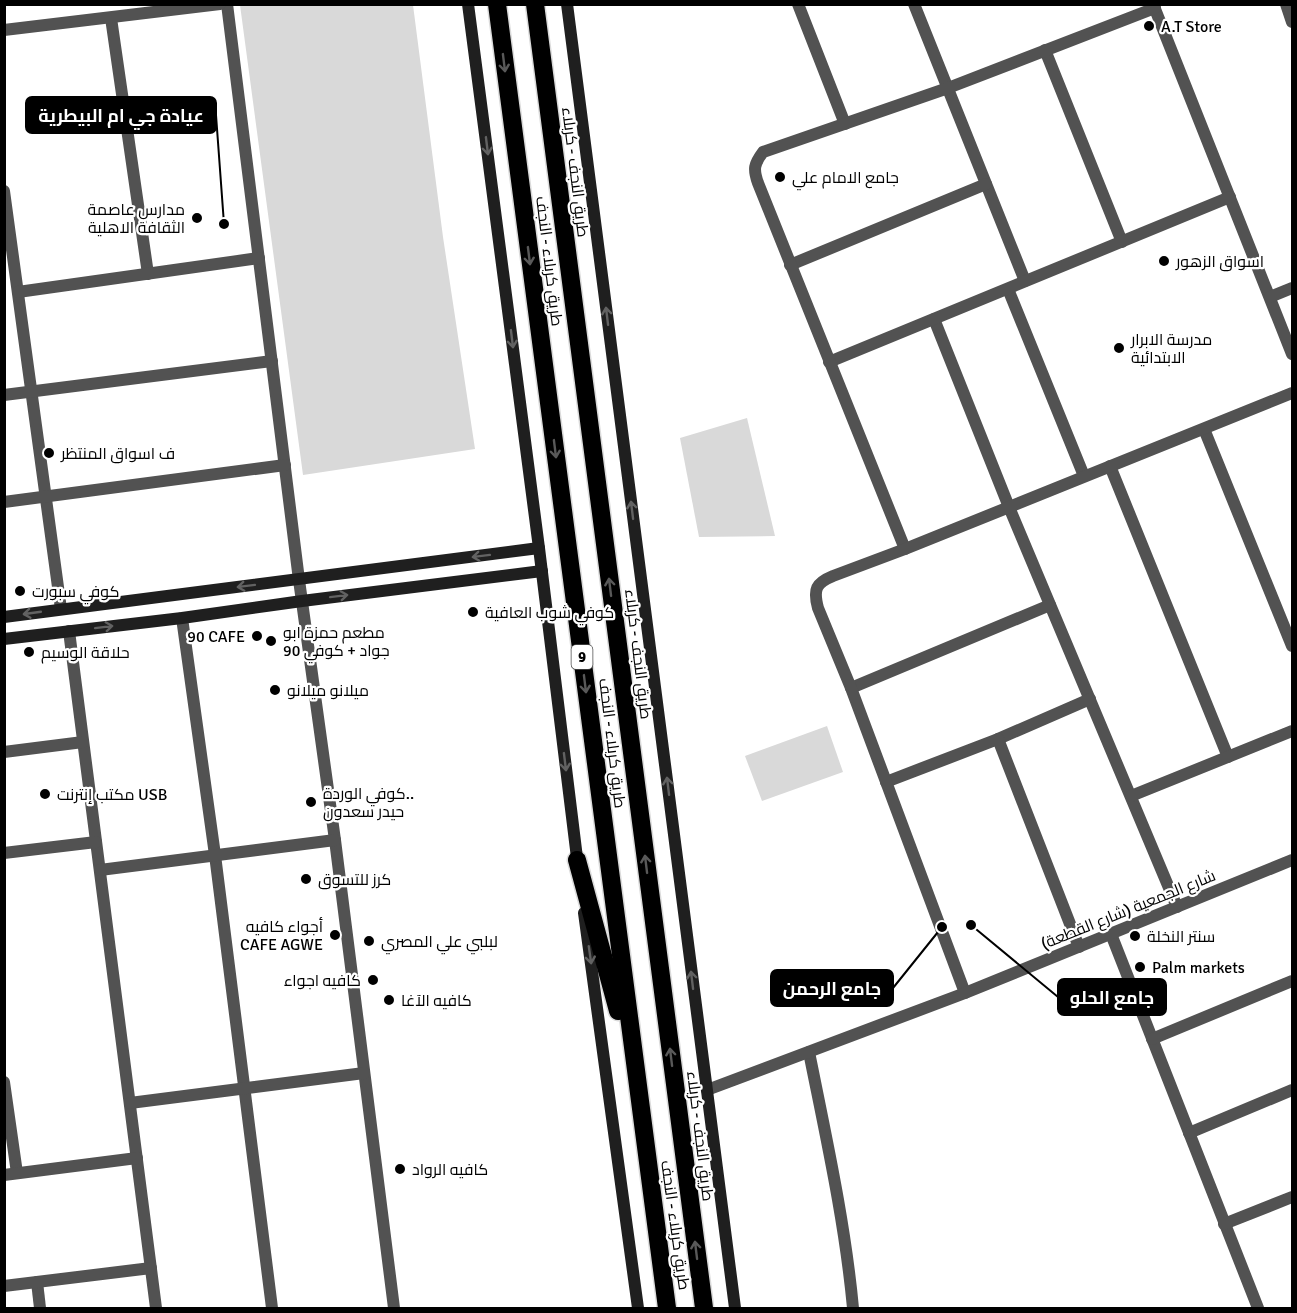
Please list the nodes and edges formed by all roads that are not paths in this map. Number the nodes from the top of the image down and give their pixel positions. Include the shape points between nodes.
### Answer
1 (220, 4) edge
2 (228, 4) edge
3 (468, 4) edge
4 (497, 4) edge
5 (535, 4) edge
6 (567, 4) edge
7 (798, 4) edge
8 (914, 4) edge
9 (1286, 4) edge
10 (1154, 6) edge
11 (111, 18) junction
12 (1293, 22) edge
13 (4, 30) edge
14 (1045, 50) junction
15 (948, 88) junction
16 (845, 124) junction
17 (986, 184) junction
18 (4, 191) edge
19 (1230, 197) junction
20 (1122, 242) junction
21 (259, 258) junction
22 (790, 265) junction
23 (148, 274) junction
24 (1025, 281) junction
25 (1293, 288) edge
26 (1008, 289) junction
27 (18, 292) junction
28 (1270, 297) junction
29 (934, 319) junction
30 (1293, 354) edge
31 (272, 361) junction
32 (829, 362) junction
33 (32, 391) junction
34 (1293, 393) edge
35 (4, 395) edge
36 (1204, 429) junction
37 (285, 465) junction
38 (1110, 466) junction
39 (1084, 476) junction
40 (46, 496) junction
41 (4, 502) edge
42 (1009, 507) junction
43 (539, 548) junction
44 (905, 549) junction
45 (542, 571) junction
46 (299, 579) junction
47 (269, 583) junction
48 (302, 601) junction
49 (1050, 605) junction
50 (269, 606) junction
51 (61, 609) junction
52 (4, 616) edge
53 (182, 618) junction
54 (69, 631) junction
55 (4, 639) edge
56 (1293, 646) edge
57 (851, 688) junction
58 (1090, 699) junction
59 (1293, 731) edge
60 (999, 739) junction
61 (83, 742) junction
62 (4, 752) edge
63 (1228, 757) junction
64 (886, 782) junction
65 (1131, 796) junction
66 (335, 840) junction
67 (96, 842) junction
68 (4, 853) edge
69 (215, 855) junction
70 (577, 860) junction
71 (1293, 860) edge
72 (100, 870) junction
73 (1177, 907) junction
74 (1111, 934) junction
75 (1079, 947) junction
76 (1293, 981) edge
77 (965, 993) junction
78 (1152, 1039) junction
79 (809, 1052) junction
80 (364, 1073) junction
81 (636, 1078) junction
82 (4, 1082) edge
83 (244, 1089) junction
84 (707, 1090) junction
85 (1293, 1090) edge
86 (130, 1103) junction
87 (1189, 1133) junction
88 (137, 1158) junction
89 (11, 1174) edge
90 (1293, 1197) edge
91 (1224, 1224) junction
92 (151, 1268) junction
93 (37, 1282) junction
94 (4, 1286) edge
95 (40, 1308) edge
96 (156, 1308) edge
97 (272, 1308) edge
98 (393, 1308) edge
99 (638, 1308) edge
100 (667, 1308) edge
101 (704, 1308) edge
102 (735, 1308) edge
103 (853, 1308) edge
104 (1258, 1308) edge

1 - 11 street
2 - 21 street
3 -> 43 main road
4 -> 81 highway, طريق کربلاء - النجف / 9
101 -> 5 highway, طريق النجف - کربلاء
84 -> 6 main road
7 - 16 street
8 - 15 street
9 - 12 street
10 - 14 street
10 - 19 street
11 - 13 street
11 - 23 street
14 - 15 street
14 - 20 street
15 - 16 street
15 - 17 street
16 - 22 street via 763,152 756,161 754,172
17 - 22 street
17 - 24 street
18 - 27 street
19 - 20 street
19 - 28 street
20 - 24 street
21 - 23 street
21 - 31 street
22 - 32 street
23 - 27 street
24 - 26 street
25 - 28 street
26 - 29 street
26 - 39 street
27 - 33 street
28 - 30 street
29 - 32 street
29 - 42 street
31 - 33 street
31 - 37 street
32 - 44 street
33 - 35 street
33 - 40 street
34 - 36 street
36 - 38 street
36 - 56 street
37 - 40 street
37 - 46 street
38 - 39 street
38 - 63 street
39 - 42 street
40 - 41 street
40 - 51 street
42 - 44 street
42 - 49 street
43 - 45 main road
43 -> 46 main road
44 - 57 street via 823,580 817,587 818,608
48 -> 45 main road
45 -> 70 main road
46 - 47 main road
46 - 48 street
47 - 50 main road via 274,594
47 -> 51 main road
48 - 50 main road
48 - 66 street
49 - 57 street
49 - 58 street
50 - 53 main road
51 -> 52 main road
54 -> 53 main road
53 - 69 street
54 - 55 main road
54 - 61 street
57 - 64 street
58 - 60 street
58 - 65 street
59 - 63 street
60 - 64 street
60 - 75 street
61 - 62 street
61 - 67 street
63 - 65 street
64 - 77 street
65 - 73 street
66 - 69 street
66 - 80 street
67 - 68 street
67 - 72 street
69 - 72 street
69 - 83 street
70 - 81 highway
70 -> 99 main road
71 - 73 street, شارع الجمعية (شارع القطعة)
72 - 86 street
73 - 74 street, شارع الجمعية (شارع القطعة)
74 - 75 street, شارع الجمعية (شارع القطعة)
74 - 78 street
75 - 77 street, شارع الجمعية (شارع القطعة)
76 - 78 street
77 - 79 street, شارع الجمعية (شارع القطعة)
78 - 87 street
79 - 84 street, شارع الجمعية (شارع القطعة)
79 - 103 street via 836,1186
80 - 83 street
80 - 98 street
81 - 100 highway, طريق کربلاء - النجف / 9
82 - 89 street
83 - 86 street
83 - 97 street
84 - 102 main road
85 - 87 street
86 - 88 street
87 - 91 street
88 - 89 street
88 - 92 street
90 - 91 street
91 - 104 street
92 - 93 street
92 - 96 street
93 - 94 street
93 - 95 street

